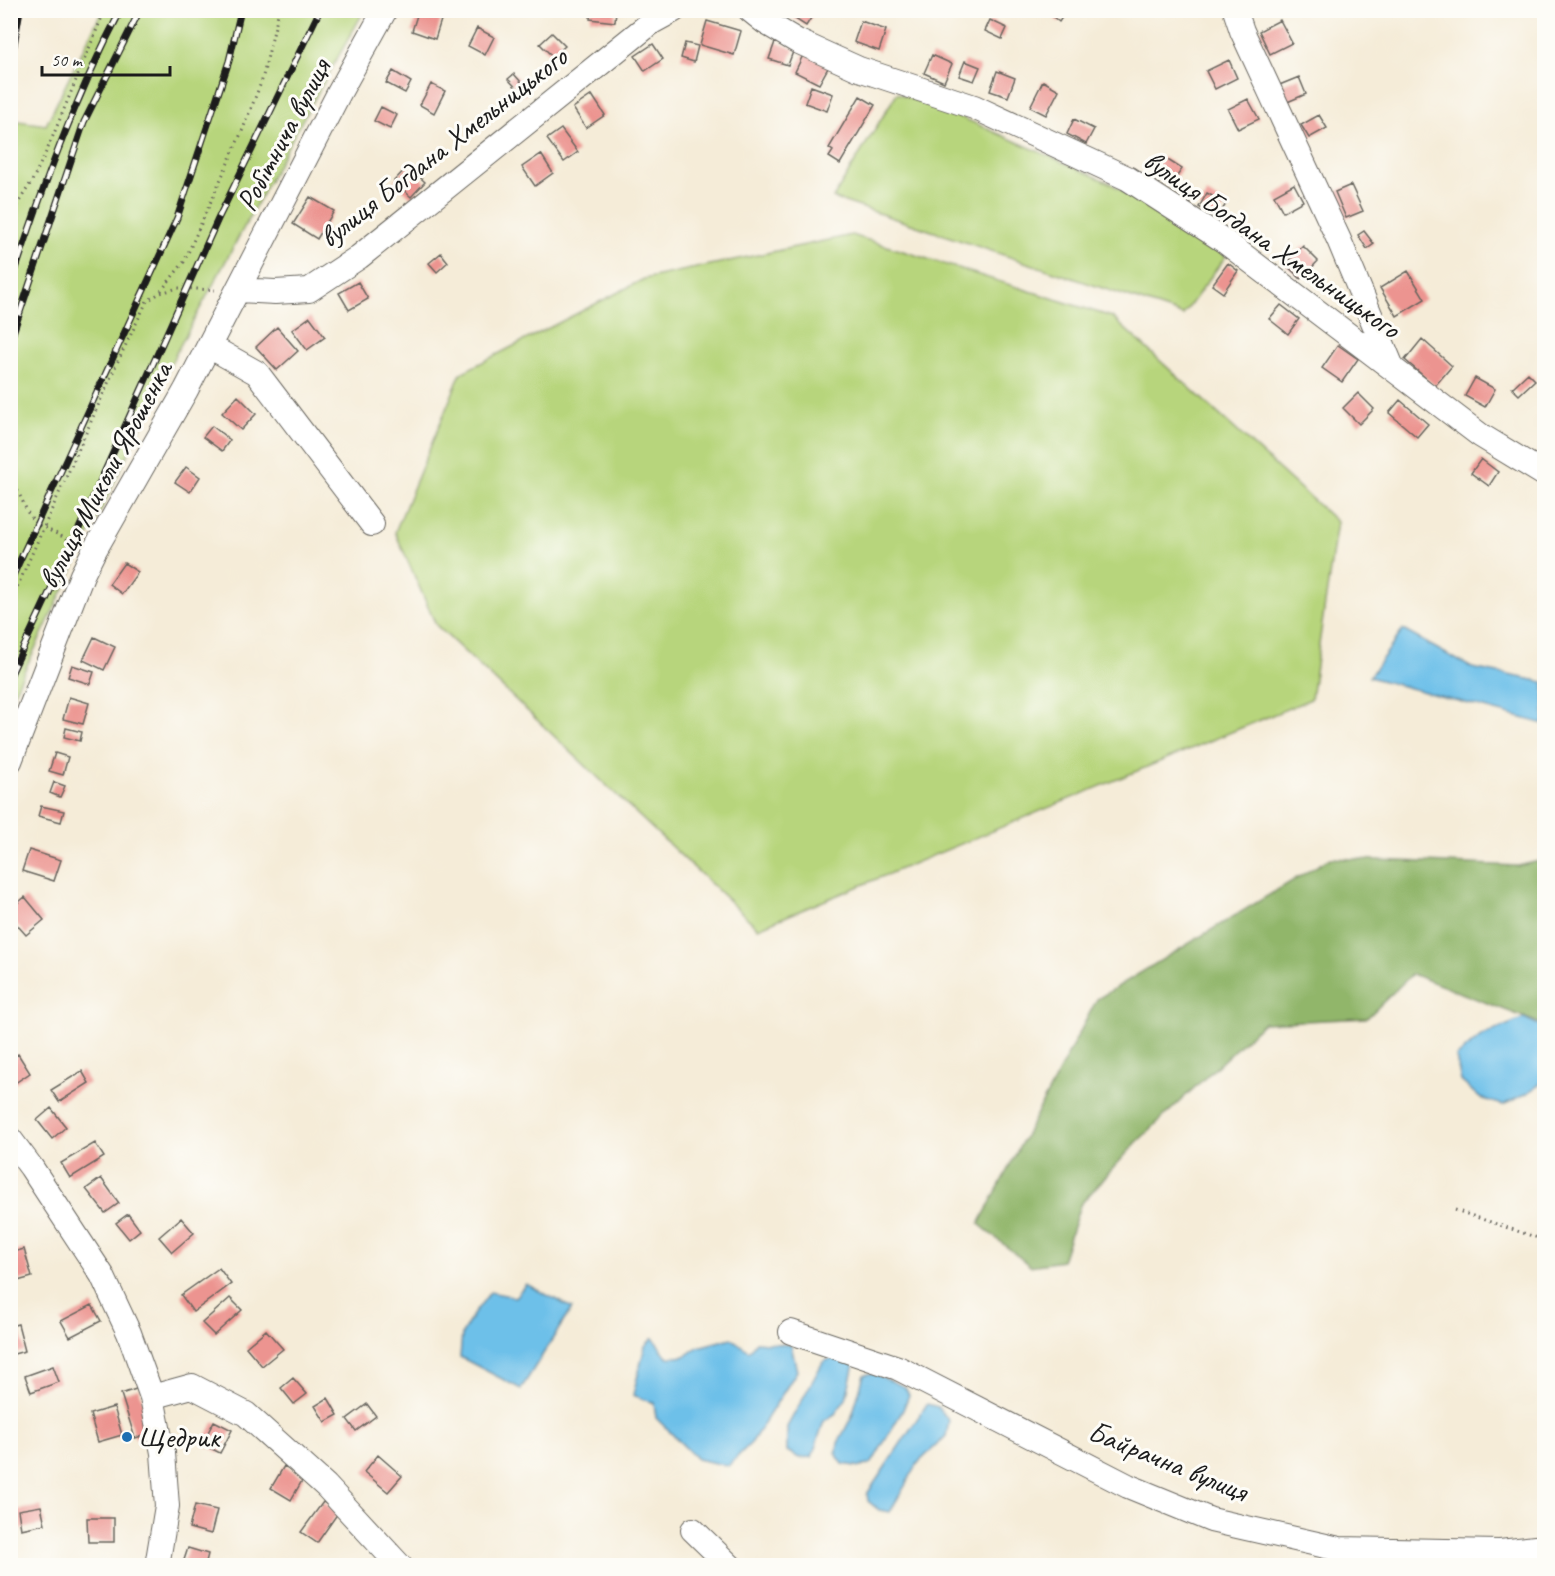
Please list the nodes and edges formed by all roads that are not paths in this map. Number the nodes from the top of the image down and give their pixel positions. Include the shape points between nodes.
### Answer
1 (385, 10) edge
2 (674, 10) edge
3 (750, 10) edge
4 (1235, 10) edge
5 (238, 290) junction
6 (209, 346) junction
7 (1392, 368) junction
8 (1545, 474) edge
9 (372, 524) dead end
10 (10, 760) edge
11 (10, 1139) edge
12 (791, 1332) dead end
13 (152, 1397) junction
14 (693, 1530) dead end
15 (1545, 1547) edge
16 (157, 1566) edge
17 (400, 1566) edge
18 (730, 1566) edge

1 - 5 street, Робітнича вулиця
2 - 5 street, вулиця Богдана Хмельницького via 652,22 359,257 309,290
3 - 7 street, вулиця Богдана Хмельницького via 797,41 859,69 974,107 1127,178 1222,240
4 - 7 street
5 - 6 street, вулиця Миколи Ярошенка
6 - 9 street via 257,373
6 - 10 street, вулиця Миколи Ярошенка via 82,575
7 - 8 street, вулиця Богдана Хмельницького via 1480,435
11 - 13 street via 102,1275
12 - 15 street, Байрачна вулиця via 898,1368 1128,1486 1211,1520 1339,1550 1500,1552
13 - 16 street via 163,1453 166,1506
13 - 17 street via 192,1386 246,1414 326,1486
14 - 18 street

